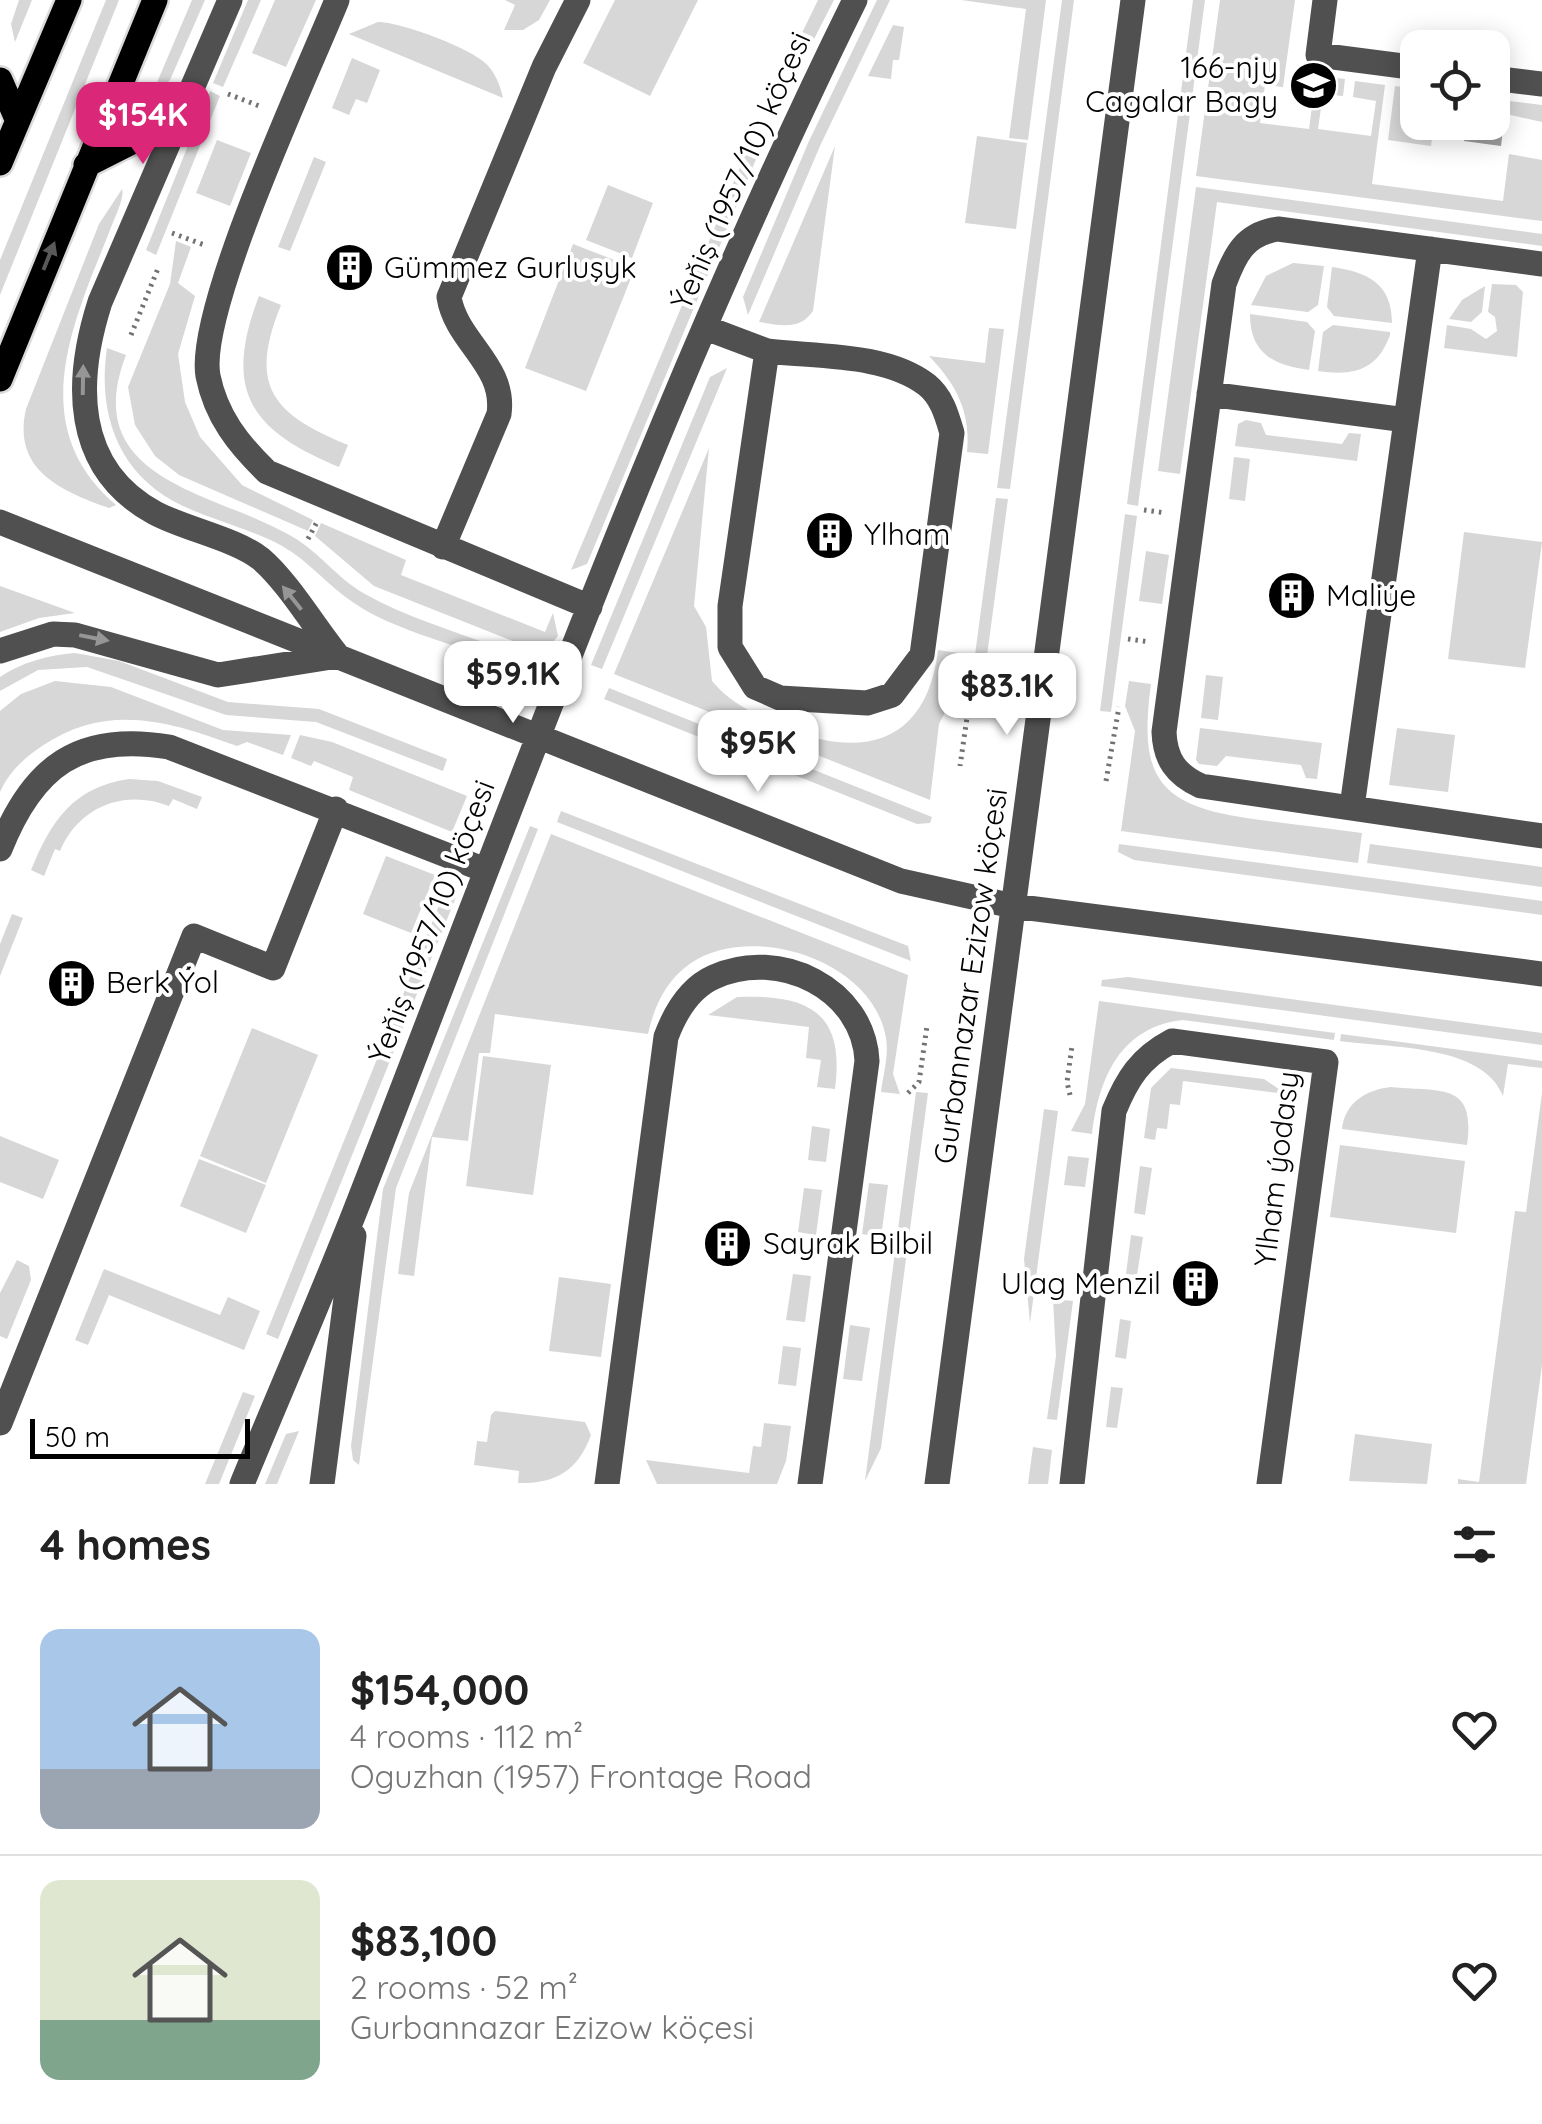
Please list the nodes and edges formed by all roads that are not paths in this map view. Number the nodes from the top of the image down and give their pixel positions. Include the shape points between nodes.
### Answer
1 (69, 0) edge
2 (155, 0) edge
3 (230, 0) edge
4 (337, 0) edge
5 (578, 0) edge
6 (855, 0) edge
7 (1133, 0) edge
8 (1325, 0) edge
9 (1400, 66) edge
10 (0, 80) edge
11 (1510, 80) edge
12 (1542, 84) edge
13 (18, 120) junction
14 (175, 120) junction
15 (0, 164) edge
16 (86, 164) junction
17 (1430, 249) junction
18 (1542, 264) edge
19 (706, 328) junction
20 (766, 351) junction
21 (0, 379) edge
22 (1209, 394) junction
23 (1406, 420) junction
24 (0, 522) edge
25 (443, 547) junction
26 (590, 607) junction
27 (0, 651) edge
28 (338, 656) junction
29 (538, 737) junction
30 (1352, 807) junction
31 (336, 809) junction
32 (1542, 836) edge
33 (0, 849) edge
34 (485, 870) junction
35 (1013, 906) junction
36 (1542, 974) edge
37 (358, 1204) junction
38 (0, 1422) edge
39 (242, 1484) edge
40 (326, 1484) edge
41 (608, 1484) edge
42 (810, 1484) edge
43 (937, 1484) edge
44 (1072, 1484) edge
45 (1270, 1484) edge

1 - 13 main road
2 - 16 main road
3 - 14 street
4 - 25 street via 234,257 207,372 217,410 267,472
5 - 25 street via 452,286 452,317 502,393
6 - 19 street, Ýeňiş (1957/10) köçesi
7 - 35 street, Gurbannazar Ezizow köçesi
8 - 9 street via 1318,55
10 - 13 main road
11 - 12 street
13 - 15 main road
14 - 16 main road
28 -> 14 street via 260,558 134,498 114,478 91,436 83,407 86,348
21 -> 16 main road
17 - 18 street
17 - 22 street via 1260,232 1234,258 1224,284
17 - 23 street
19 - 20 street
19 - 26 street, Ýeňiş (1957/10) köçesi
20 - 20 street via 730,647 755,687 780,698 868,703 892,694 922,654 952,433 929,386 906,373
22 - 23 street
22 - 30 street via 1165,752 1184,779 1201,786
23 - 30 street
24 - 28 street
25 - 26 street
26 - 29 street, Ýeňiş (1957/10) köçesi
27 -> 28 street via 53,634 75,635 218,675
28 - 29 street
29 - 34 street, Ýeňiş (1957/10) köçesi
29 - 35 street via 901,881
30 - 32 street
31 - 33 street via 168,748 102,743 75,752 48,773 21,803
31 - 34 street
31 - 38 street via 273,968 194,936
34 - 37 street, Ýeňiş (1957/10) köçesi
35 - 36 street
35 - 43 street, Gurbannazar Ezizow köçesi
37 - 39 street, Ýeňiş (1957/10) köçesi
37 - 40 street
41 - 42 street via 666,1037 676,1012 713,977 765,968 826,985 843,999 866,1039 868,1060
44 - 45 street, Ylham ýodasy via 1114,1111 1128,1077 1152,1051 1172,1042 1326,1062

